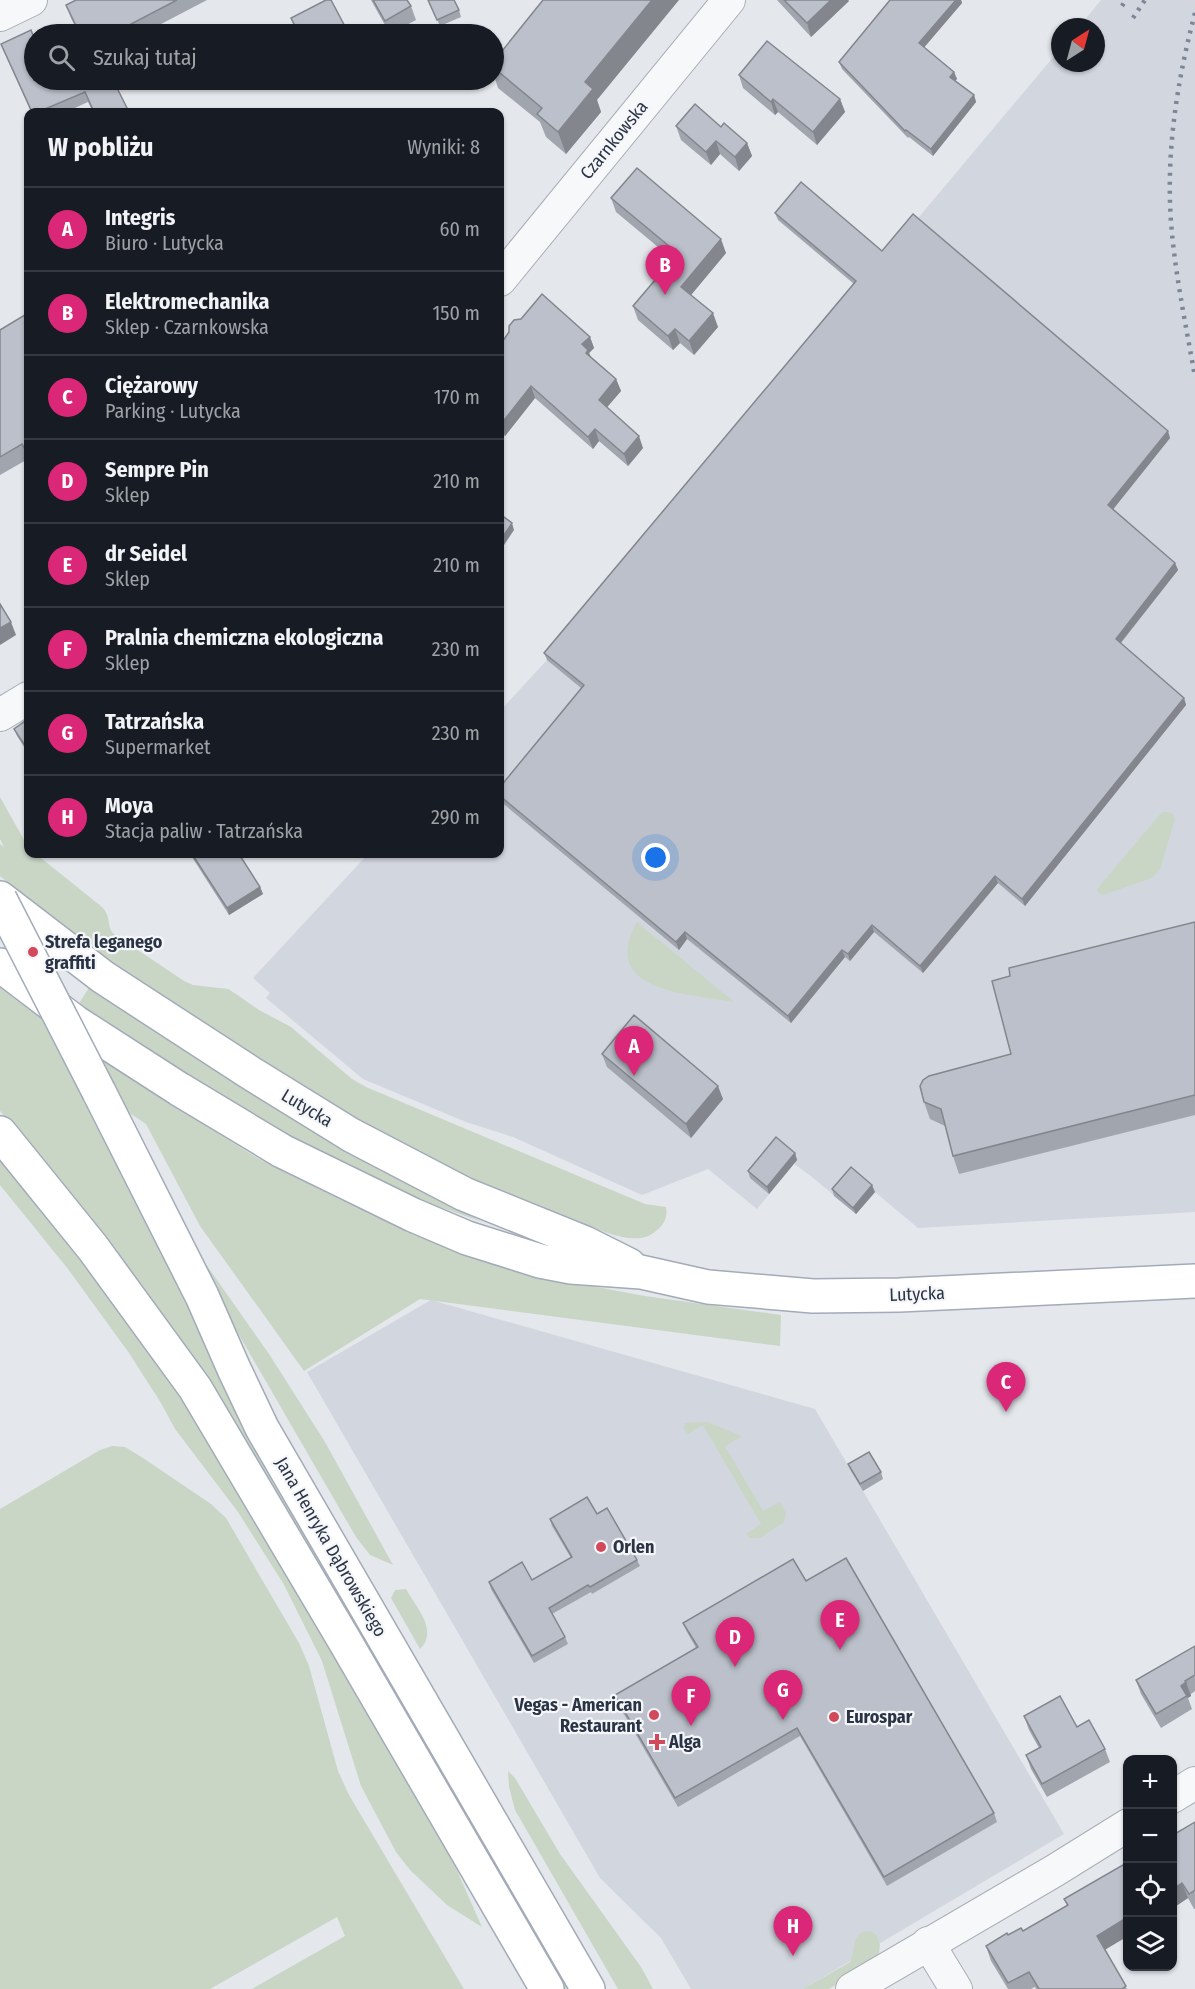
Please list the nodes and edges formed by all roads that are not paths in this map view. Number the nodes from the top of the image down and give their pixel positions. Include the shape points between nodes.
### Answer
1 (31, 0) edge
2 (729, 0) edge
3 (0, 15) edge
4 (504, 275) edge
5 (24, 700) edge
6 (0, 715) edge
7 (0, 898) edge
8 (0, 965) edge
9 (0, 1133) edge
10 (642, 1272) junction
11 (1195, 1281) edge
12 (1195, 1783) edge
13 (1177, 1794) edge
14 (1123, 1828) edge
15 (928, 1943) junction
16 (547, 1989) edge
17 (588, 1989) edge
18 (852, 1989) edge
19 (956, 1989) edge

1 - 3 street
2 - 4 street, Czarnkowska
5 - 6 street
7 - 10 main road, Lutycka via 111,982 351,1135 464,1194 594,1247
7 - 17 main road, Jana Henryka Dąbrowskiego, bridge via 202,1296 262,1428
8 - 10 main road, Lutycka via 75,1022 219,1114 384,1203 467,1238 540,1261
9 - 16 main road, Jana Henryka Dąbrowskiego via 93,1248 195,1388
10 - 11 main road, Lutycka via 708,1287 813,1296
12 - 13 street
14 - 15 street
15 - 18 street
15 - 19 street

